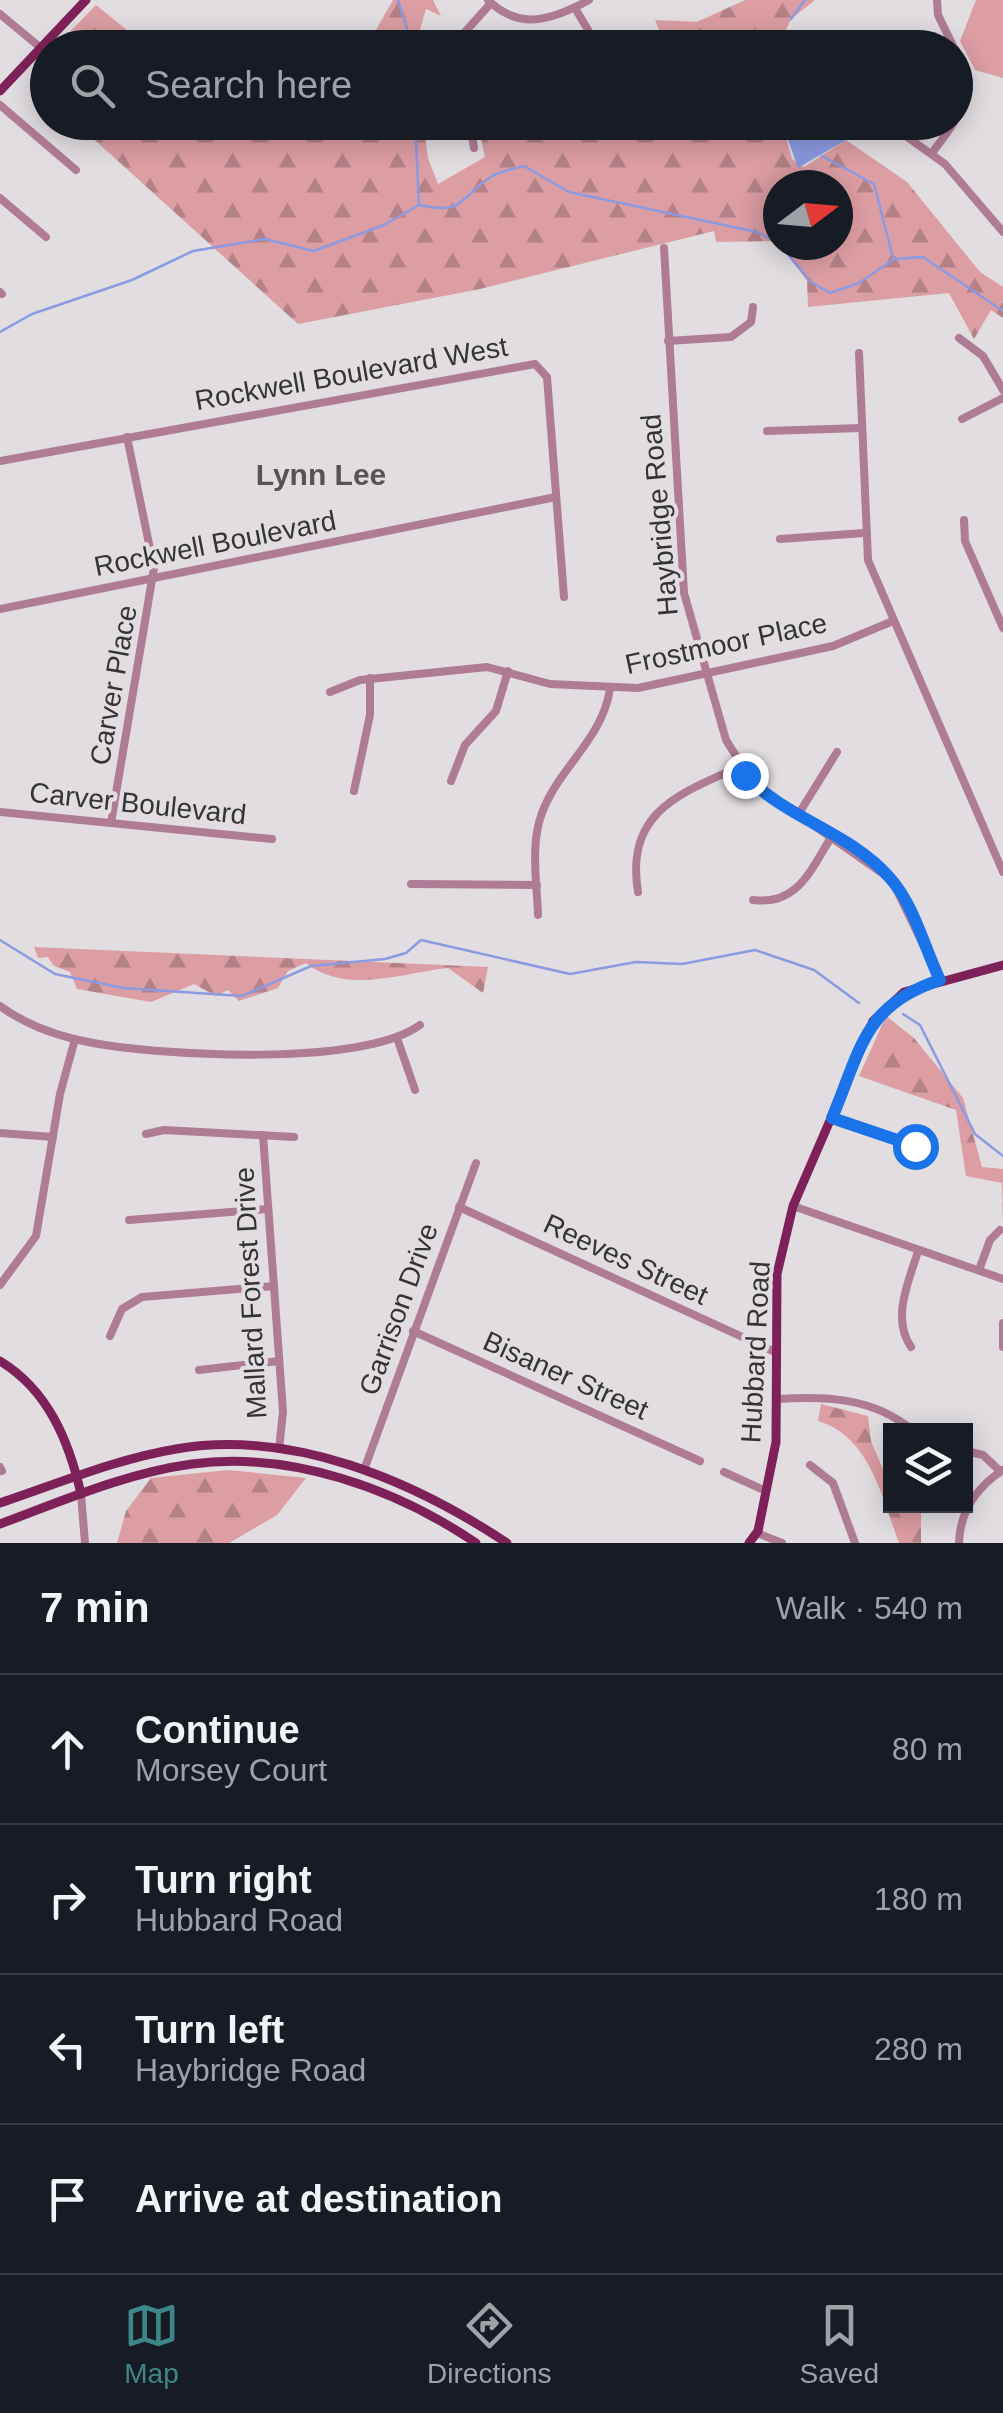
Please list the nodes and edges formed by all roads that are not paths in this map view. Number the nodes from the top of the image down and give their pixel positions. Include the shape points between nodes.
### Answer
1 (86, 0) edge
2 (589, 0) edge
3 (938, 0) edge
4 (490, 2) edge
5 (575, 8) junction
6 (0, 14) edge
7 (58, 30) edge
8 (467, 30) edge
9 (588, 30) edge
10 (946, 30) edge
11 (30, 39) edge
12 (30, 60) edge
13 (0, 91) edge
14 (0, 105) edge
15 (30, 131) edge
16 (41, 140) edge
17 (473, 140) edge
18 (912, 140) edge
19 (942, 140) edge
20 (474, 148) dead end
21 (932, 153) junction
22 (76, 170) dead end
23 (0, 198) edge
24 (1003, 232) edge
25 (46, 237) dead end
26 (664, 248) dead end
27 (753, 308) dead end
28 (959, 338) dead end
29 (668, 341) junction
30 (858, 353) dead end
31 (1003, 390) edge
32 (1003, 398) edge
33 (962, 419) dead end
34 (861, 428) junction
35 (768, 431) dead end
36 (128, 437) junction
37 (0, 461) edge
38 (556, 496) junction
39 (964, 520) dead end
40 (864, 533) junction
41 (780, 539) dead end
42 (153, 579) junction
43 (564, 597) dead end
44 (0, 610) edge
45 (893, 622) junction
46 (1003, 628) edge
47 (508, 671) junction
48 (706, 672) junction
49 (370, 678) junction
50 (610, 690) junction
51 (330, 692) dead end
52 (838, 752) dead end
53 (739, 767) junction
54 (451, 780) dead end
55 (354, 791) dead end
56 (0, 812) edge
57 (798, 815) junction
58 (112, 823) junction
59 (832, 836) junction
60 (272, 839) dead end
61 (1003, 872) edge
62 (411, 884) dead end
63 (537, 885) junction
64 (638, 892) dead end
65 (752, 900) dead end
66 (538, 915) dead end
67 (1003, 965) edge
68 (940, 980) junction
69 (0, 1006) edge
70 (420, 1025) dead end
71 (397, 1038) junction
72 (75, 1039) junction
73 (414, 1090) dead end
74 (832, 1118) junction
75 (0, 1134) edge
76 (146, 1134) dead end
77 (263, 1135) junction
78 (294, 1136) dead end
79 (53, 1137) junction
80 (915, 1146) dead end
81 (476, 1163) dead end
82 (794, 1206) junction
83 (458, 1208) junction
84 (268, 1209) junction
85 (129, 1220) dead end
86 (1000, 1230) dead end
87 (918, 1251) junction
88 (979, 1270) junction
89 (1003, 1279) edge
90 (0, 1285) edge
91 (274, 1286) junction
92 (1003, 1323) edge
93 (413, 1331) junction
94 (110, 1336) dead end
95 (1003, 1347) edge
96 (911, 1348) dead end
97 (775, 1352) junction
98 (0, 1360) edge
99 (279, 1361) junction
100 (199, 1370) dead end
101 (778, 1398) junction
102 (903, 1423) edge
103 (278, 1449) junction
104 (973, 1452) edge
105 (700, 1461) dead end
106 (810, 1465) dead end
107 (364, 1470) junction
108 (1001, 1471) edge
109 (724, 1472) dead end
110 (77, 1478) junction
111 (766, 1491) junction
112 (80, 1494) junction
113 (0, 1504) edge
114 (0, 1524) edge
115 (460, 1532) junction
116 (757, 1532) junction
117 (85, 1543) edge
118 (453, 1543) edge
119 (476, 1543) edge
120 (507, 1543) edge
121 (749, 1543) edge
122 (782, 1543) edge
123 (853, 1543) edge
124 (959, 1543) edge

1 - 7 main road
2 - 5 street
3 - 10 street
4 - 5 street via 529,21
4 - 8 street
5 - 9 street
6 - 11 street
12 - 13 main road
14 - 15 street
16 - 22 street
17 - 20 street
18 - 21 street
19 - 21 street
21 - 24 street
23 - 25 street
26 - 29 street, Haybridge Road
27 - 29 street via 752,322 731,337
28 - 31 street via 983,356
29 - 48 street, Haybridge Road via 684,594
30 - 34 street
32 - 33 street
34 - 35 street
34 - 40 street
36 - 37 street, Rockwell Boulevard West
36 - 38 street, Rockwell Boulevard West via 532,363 547,377
36 - 42 street, Carver Place
38 - 42 street, Rockwell Boulevard
38 - 43 street, Rockwell Boulevard West
39 - 46 street via 965,541
40 - 41 street
40 - 45 street
42 - 44 street, Rockwell Boulevard
42 - 58 street, Carver Place
45 - 48 street, Frostmoor Place via 833,646
45 - 61 street
47 - 49 street, Frostmoor Place via 486,667
47 - 50 street, Frostmoor Place via 550,684
47 - 54 street via 496,711 465,746
48 - 50 street, Frostmoor Place
48 - 53 street, Haybridge Road
49 - 51 street, Frostmoor Place
49 - 55 street via 370,715
50 - 63 street via 599,727 542,812
52 - 57 street
53 - 57 street, Haybridge Road
53 - 64 street via 666,803 637,846
56 - 58 street, Carver Boulevard
57 - 59 street, Haybridge Road
58 - 60 street, Carver Boulevard
59 - 65 street via 794,892 777,901
59 - 68 street, Haybridge Road via 892,880
62 - 63 street
63 - 66 street
67 - 68 main road, Hubbard Road
68 - 74 main road, Hubbard Road via 904,992 881,1011
69 - 72 street
70 - 71 street
71 - 72 street via 342,1050 249,1053
71 - 73 street
72 - 79 street
74 - 80 street
74 - 82 main road, Hubbard Road
75 - 79 street
76 - 77 street
77 - 78 street
77 - 84 street, Mallard Forest Drive
79 - 90 street via 36,1236
81 - 83 street, Garrison Drive
82 - 87 street
82 - 97 main road, Hubbard Road via 776,1274
83 - 93 street, Garrison Drive
83 - 97 street, Reeves Street
84 - 85 street
84 - 91 street, Mallard Forest Drive
86 - 88 street
87 - 88 street
87 - 96 street via 900,1314
88 - 89 street
91 - 94 street via 142,1297 122,1309
91 - 99 street, Mallard Forest Drive
92 - 95 street
93 - 105 street, Bisaner Street
93 - 107 street, Garrison Drive
97 - 101 main road, Hubbard Road
98 - 110 main road via 46,1404
99 - 100 street
99 - 103 street, Mallard Forest Drive
101 - 102 street via 872,1405
101 - 111 main road, Hubbard Road
103 - 107 main road
103 - 110 main road via 195,1446
104 - 108 street
106 - 123 street via 833,1483
107 - 120 main road via 442,1502
108 - 124 street via 972,1497
109 - 111 street
110 - 112 main road
110 - 113 main road
111 - 116 main road, Hubbard Road
112 - 114 main road
112 - 115 main road via 160,1470 242,1460 341,1479
112 - 117 street
115 - 118 street
115 - 119 main road
116 - 121 main road, Hubbard Road
116 - 122 street

